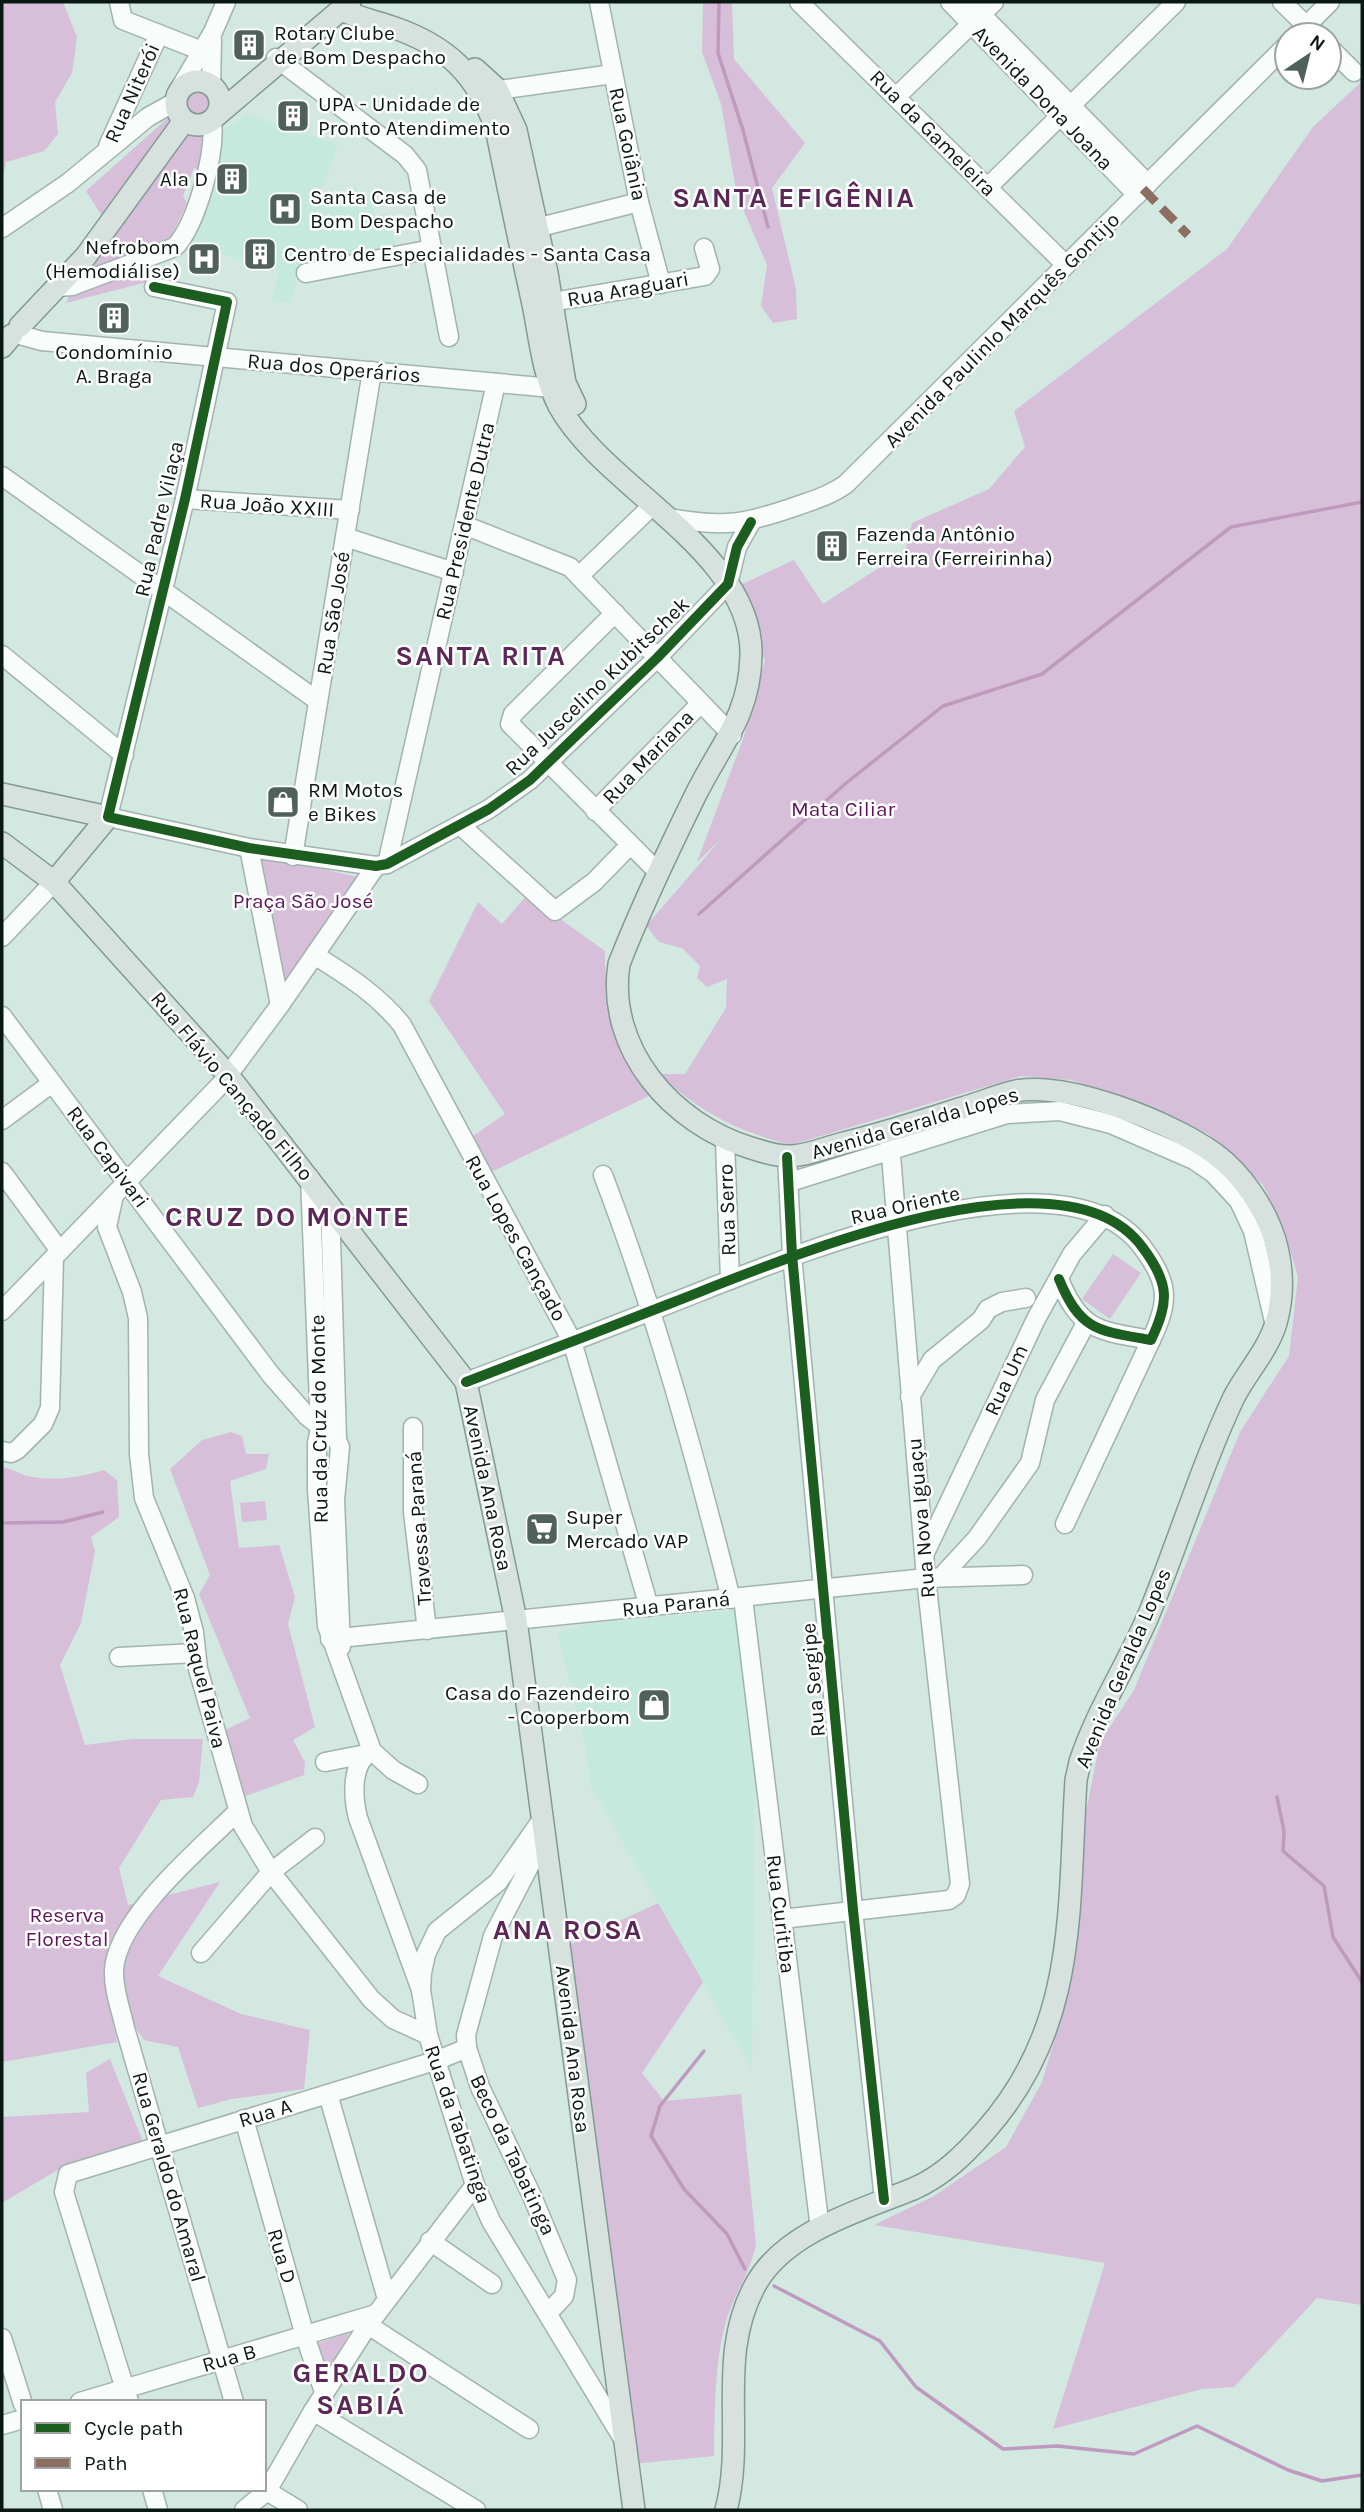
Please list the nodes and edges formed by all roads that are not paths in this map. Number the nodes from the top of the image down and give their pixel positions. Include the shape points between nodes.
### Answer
1 (119, 2) edge
2 (226, 2) edge
3 (599, 2) edge
4 (950, 2) edge
5 (1176, 2) edge
6 (1282, 2) edge
7 (1330, 2) edge
8 (350, 4) edge
9 (810, 5) edge
10 (979, 10) edge
11 (1298, 21) edge
12 (1315, 21) edge
13 (213, 32) junction
14 (159, 34) junction
15 (202, 51) junction
16 (281, 58) junction
17 (1273, 59) edge
18 (1343, 61) edge
19 (1354, 72) dead end
20 (613, 74) junction
21 (212, 87) junction
22 (489, 91) junction
23 (178, 95) junction
24 (896, 97) junction
25 (1066, 111) junction
26 (214, 118) junction
27 (184, 121) junction
28 (106, 151) junction
29 (988, 187) junction
30 (1142, 190) junction
31 (639, 202) junction
32 (2, 228) edge
33 (536, 228) junction
34 (704, 248) dead end
35 (432, 249) junction
36 (1066, 265) junction
37 (306, 273) dead end
38 (661, 284) junction
39 (57, 287) junction
40 (154, 287) dead end
41 (552, 302) junction
42 (14, 336) edge
43 (449, 337) dead end
44 (215, 357) junction
45 (372, 371) junction
46 (496, 383) junction
47 (559, 385) junction
48 (2, 476) edge
49 (185, 499) junction
50 (349, 510) junction
51 (662, 511) junction
52 (751, 522) junction
53 (464, 525) junction
54 (345, 537) junction
55 (454, 572) junction
56 (579, 576) junction
57 (722, 578) junction
58 (162, 590) junction
59 (615, 613) junction
60 (2, 655) edge
61 (657, 657) junction
62 (318, 701) junction
63 (701, 703) junction
64 (732, 735) junction
65 (124, 755) junction
66 (547, 764) junction
67 (2, 794) edge
68 (595, 811) junction
69 (102, 823) junction
70 (460, 825) junction
71 (2, 843) edge
72 (630, 845) junction
73 (249, 848) junction
74 (293, 856) junction
75 (381, 865) junction
76 (659, 873) junction
77 (54, 882) junction
78 (2, 937) edge
79 (316, 956) junction
80 (280, 1005) junction
81 (2, 1016) edge
82 (228, 1075) junction
83 (52, 1083) junction
84 (2, 1120) edge
85 (725, 1140) junction
86 (889, 1140) junction
87 (787, 1157) junction
88 (2, 1172) edge
89 (603, 1175) dead end
90 (310, 1178) junction
91 (790, 1182) junction
92 (119, 1188) junction
93 (330, 1204) junction
94 (1105, 1214) junction
95 (895, 1224) junction
96 (57, 1255) junction
97 (792, 1255) junction
98 (1059, 1279) junction
99 (730, 1280) junction
100 (1026, 1298) dead end
101 (652, 1310) junction
102 (2, 1311) edge
103 (1086, 1323) junction
104 (572, 1340) junction
105 (1151, 1340) junction
106 (466, 1382) junction
107 (910, 1397) junction
108 (413, 1427) dead end
109 (320, 1428) junction
110 (337, 1440) junction
111 (2, 1451) edge
112 (1065, 1524) dead end
113 (924, 1555) junction
114 (1023, 1575) dead end
115 (933, 1578) junction
116 (824, 1590) junction
117 (737, 1598) junction
118 (649, 1607) junction
119 (516, 1620) junction
120 (427, 1630) junction
121 (336, 1639) junction
122 (195, 1653) junction
123 (120, 1657) dead end
124 (369, 1752) junction
125 (325, 1762) dead end
126 (418, 1784) dead end
127 (237, 1812) junction
128 (544, 1827) junction
129 (315, 1838) dead end
130 (271, 1872) junction
131 (853, 1910) junction
132 (782, 1919) junction
133 (201, 1953) dead end
134 (421, 1990) junction
135 (428, 2035) junction
136 (467, 2048) junction
137 (438, 2060) junction
138 (328, 2094) junction
139 (244, 2119) junction
140 (158, 2145) junction
141 (475, 2185) junction
142 (884, 2200) junction
143 (820, 2230) junction
144 (430, 2241) junction
145 (492, 2284) dead end
146 (387, 2298) junction
147 (548, 2313) junction
148 (372, 2319) junction
149 (305, 2336) junction
150 (2, 2338) edge
151 (223, 2360) junction
152 (324, 2392) junction
153 (127, 2395) edge
154 (22, 2400) edge
155 (93, 2400) edge
156 (233, 2400) edge
157 (313, 2411) junction
158 (21, 2420) edge
159 (2, 2425) edge
160 (529, 2428) dead end
161 (624, 2440) junction
162 (266, 2487) edge
163 (48, 2491) edge
164 (153, 2491) edge
165 (262, 2493) edge
166 (53, 2510) edge
167 (158, 2510) edge
168 (244, 2510) edge
169 (298, 2510) edge
170 (476, 2510) edge
171 (634, 2510) edge
172 (726, 2510) edge

1 - 14 street via 123,20
2 - 13 street
3 - 20 street, Rua Goiânia
4 - 10 street, Avenida Dona Joana
5 - 25 street
6 - 11 street
7 - 12 street
8 - 16 main road
8 - 22 main road via 457,59
9 - 24 street, Rua da Gameleira
10 - 24 street
10 - 25 street, Avenida Dona Joana
13 - 15 street
13 - 21 street via 209,59
14 - 15 street
14 - 28 street, Rua Niterói
15 - 23 street
16 - 21 main road via 237,82
16 - 26 main road
16 - 35 street via 412,162
17 - 30 street, Avenida Paulinlo Marquês Gontijo
18 - 19 street
20 - 22 street
20 - 31 street, Rua Goiânia
21 - 23 main road via 193,81
21 - 26 main road via 220,101
22 - 33 main road via 516,130
22 - 47 main road
23 - 27 main road via 176,109
23 - 28 street
24 - 29 street, Rua da Gameleira
25 - 29 street
25 - 30 street, Avenida Dona Joana
26 - 27 main road via 198,126
26 - 39 street via 209,167 175,247 72,286
27 - 39 main road via 86,256
28 - 32 street via 68,184
29 - 36 street, Rua da Gameleira
30 - 36 street, Avenida Paulinlo Marquês Gontijo
31 - 33 street
31 - 38 street, Rua Goiânia
33 - 41 main road
34 - 38 street, Rua Araguari via 710,269 705,276
35 - 37 street
35 - 43 street
36 - 52 street, Avenida Paulinlo Marquês Gontijo via 846,484
38 - 41 street, Rua Araguari
39 - 42 main road
40 - 44 street, Rua Padre Vilaça via 227,302
41 - 47 main road
42 - 44 street, Rua dos Operários
44 - 45 street, Rua dos Operários
44 - 49 street, Rua Padre Vilaça
45 - 46 street, Rua dos Operários
45 - 50 street, Rua São José
46 - 47 street, Rua dos Operários
46 - 53 street, Rua Presidente Dutra
47 - 51 main road, Avenida Geralda Lopes via 559,406 573,425
48 - 58 street
49 - 50 street, Rua João XXIII
49 - 58 street, Rua Padre Vilaça
50 - 54 street, Rua São José
51 - 52 street, Avenida Paulinlo Marquês Gontijo via 710,525
51 - 56 street
51 - 57 main road, Avenida Geralda Lopes
52 - 57 street
53 - 55 street, Rua Presidente Dutra
53 - 56 street via 558,561
54 - 55 street
54 - 62 street, Rua São José
55 - 75 street, Rua Presidente Dutra
56 - 59 street
57 - 61 street, Rua Juscelino Kubitschek
57 - 64 main road, Avenida Geralda Lopes via 734,591 750,631 751,656
58 - 62 street
58 - 65 street, Rua Padre Vilaça
59 - 61 street
59 - 66 street via 513,714 513,729
60 - 65 street
61 - 63 street
61 - 66 street, Rua Juscelino Kubitschek
62 - 74 street, Rua São José
63 - 64 street
63 - 68 street, Rua Mariana
64 - 76 main road, Avenida Geralda Lopes via 697,793
65 - 69 street, Rua Padre Vilaça
66 - 68 street
66 - 70 street, Rua Juscelino Kubitschek via 509,797
67 - 69 main road via 84,812
68 - 72 street
69 - 73 street
69 - 77 main road
70 - 72 street via 555,911 594,882
70 - 75 street, Rua Juscelino Kubitschek
71 - 77 main road, Rua Flávio Cançado Filho
72 - 76 street
73 - 74 street
73 - 80 street
74 - 75 street
75 - 79 street
76 - 85 main road, Avenida Geralda Lopes via 619,964 618,1009 635,1059 656,1089 694,1122
77 - 78 street
77 - 82 main road, Rua Flávio Cançado Filho
79 - 80 street
79 - 104 street, Rua Lopes Cançado via 386,1004 402,1025
80 - 82 street
81 - 83 street, Rua Capivari
82 - 90 main road, Rua Flávio Cançado Filho
82 - 92 street
83 - 84 street
83 - 92 street, Rua Capivari
85 - 87 main road, Avenida Geralda Lopes
85 - 99 street, Rua Serro
86 - 87 main road, Avenida Geralda Lopes
86 - 91 street, Avenida Geralda Lopes
86 - 95 street, Rua Nova Iguaçu
86 - 142 main road, Avenida Geralda Lopes via 1018,1091 1045,1090 1094,1099 1190,1139 1237,1174 1273,1234 1282,1262 1282,1299 1275,1326 1235,1396 1147,1619 1080,1762 1065,1964 1041,2046 1008,2104 971,2148 939,2175
87 - 91 street, Rua Sergipe
88 - 96 street
89 - 101 street, Rua Curitiba
90 - 93 main road, Rua Flávio Cançado Filho
90 - 109 street, Rua da Cruz do Monte
91 - 97 street, Rua Sergipe
92 - 96 street
92 - 109 street, Rua Capivari via 271,1375
92 - 122 street, Rua Raquel Paiva via 107,1227 138,1318 139,1454 144,1498 185,1598
93 - 106 main road, Rua Flávio Cançado Filho
93 - 110 street, Rua da Cruz do Monte
94 - 95 street, Rua Oriente via 1070,1205 1006,1204
94 - 98 street, Rua Um via 1079,1244
94 - 105 street, Rua Oriente via 1136,1238 1161,1282 1166,1301
95 - 97 street, Rua Oriente
95 - 107 street, Rua Nova Iguaçu
96 - 102 street
96 - 111 street via 48,1416 17,1450
97 - 99 street, Rua Oriente
97 - 116 street, Rua Sergipe
98 - 103 street
98 - 113 street, Rua Um via 1021,1348
99 - 101 street, Rua Oriente
100 - 107 street via 988,1309 932,1360
101 - 104 street, Rua Oriente
101 - 117 street, Rua Curitiba
103 - 105 street via 1112,1335
103 - 115 street via 1045,1400 1030,1462 977,1538
104 - 106 street, Rua Oriente
104 - 118 street, Rua Lopes Cançado
105 - 112 street, Rua Oriente
106 - 119 main road, Avenida Ana Rosa
107 - 113 street, Rua Nova Iguaçu
108 - 120 street, Travessa Paraná via 414,1512
109 - 110 street, Rua Capivari
109 - 121 street, Rua da Cruz do Monte via 317,1489 324,1610
110 - 121 street, Rua da Cruz do Monte
113 - 115 street, Rua Nova Iguaçu
114 - 115 street, Rua Paraná
115 - 116 street, Rua Paraná
115 - 131 street, Rua Nova Iguaçu via 959,1891 949,1900
116 - 117 street, Rua Paraná
116 - 131 street, Rua Sergipe
117 - 118 street, Rua Paraná
117 - 132 street, Rua Curitiba
118 - 119 street, Rua Paraná
119 - 120 street, Rua Paraná
119 - 128 main road, Avenida Ana Rosa
120 - 121 street, Rua Paraná
121 - 124 street, Rua da Cruz do Monte
122 - 123 street
122 - 127 street, Rua Raquel Paiva
124 - 125 street
124 - 126 street
124 - 134 street via 356,1777 356,1809
127 - 130 street, Rua Raquel Paiva
127 - 140 street, Rua Geraldo do Amaral via 137,1918 118,1951 114,1970 117,1993
128 - 134 street, Rua da Tabatinga via 498,1882 437,1931 426,1954
128 - 136 street, Beco da Tabatinga via 493,1937 469,2022
128 - 161 main road, Avenida Ana Rosa
129 - 130 street
130 - 133 street
130 - 135 street, Rua Raquel Paiva via 371,1999 393,2018
131 - 132 street
131 - 142 street, Rua Sergipe
132 - 143 street, Rua Curitiba
134 - 135 street, Rua da Tabatinga
135 - 137 street, Rua da Tabatinga
136 - 137 street, Rua A
136 - 147 street, Beco da Tabatinga via 480,2087 565,2272 568,2289
137 - 138 street, Rua A
137 - 141 street, Rua da Tabatinga
138 - 139 street, Rua A
138 - 146 street
139 - 140 street, Rua A
139 - 149 street, Rua D
140 - 151 street, Rua Geraldo do Amaral
140 - 153 street, Rua A via 74,2171 65,2179 64,2192
141 - 144 street
141 - 147 street, Rua da Tabatinga via 500,2237
142 - 143 main road, Avenida Geralda Lopes
143 - 172 main road, Avenida Geralda Lopes via 772,2263 744,2308 732,2362
144 - 145 street
144 - 146 street
146 - 148 street
147 - 161 street, Rua da Tabatinga
148 - 149 street, Rua B
148 - 152 street
148 - 160 street
149 - 151 street, Rua B
149 - 152 street, Rua D
150 - 154 street
151 - 153 street, Rua B
151 - 156 street, Rua Geraldo do Amaral
152 - 157 street
153 - 155 street, Rua B
157 - 162 street
157 - 170 street
158 - 159 street
161 - 171 main road, Avenida Ana Rosa
163 - 166 street
164 - 167 street
165 - 168 street
165 - 169 street

